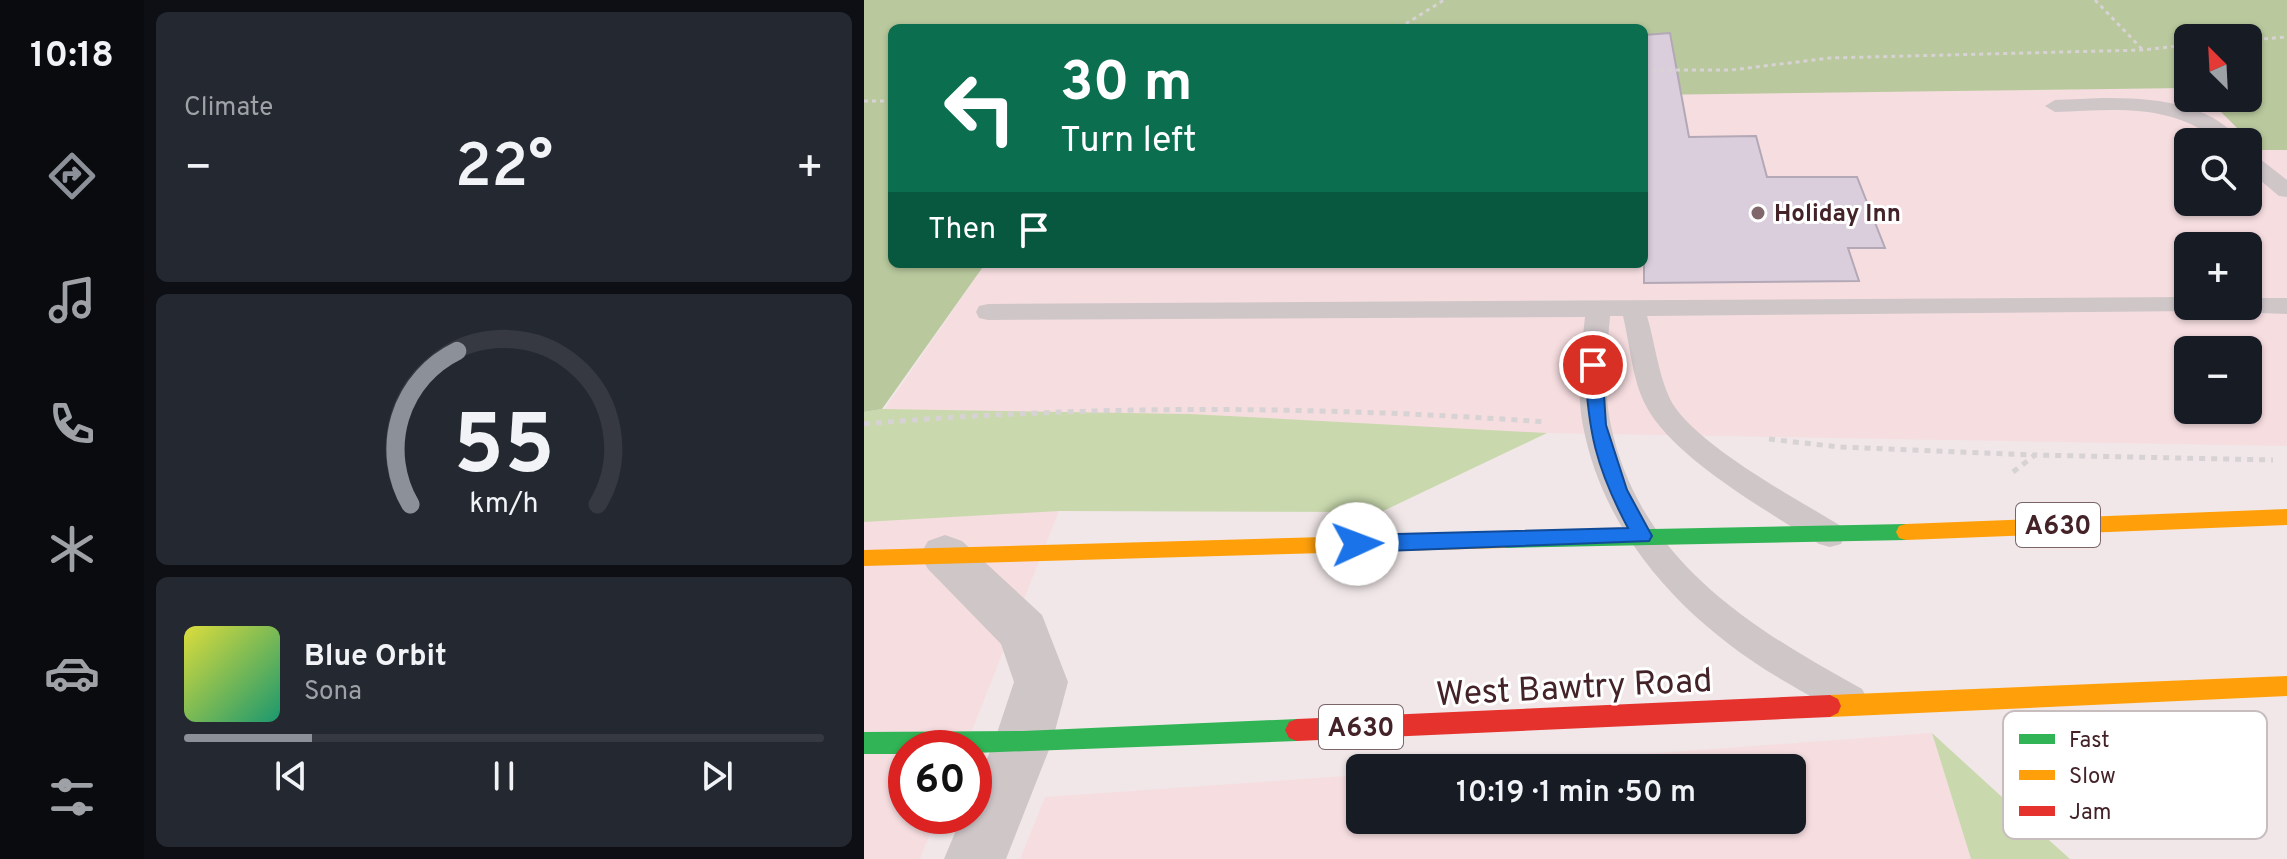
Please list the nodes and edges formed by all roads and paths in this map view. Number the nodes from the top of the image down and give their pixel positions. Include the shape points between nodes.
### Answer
1 (1444, 0) edge
2 (2095, 0) edge
3 (1405, 24) edge
4 (2287, 37) edge
5 (2262, 39) edge
6 (2174, 47) edge
7 (2142, 50) junction
8 (1648, 70) edge
9 (864, 101) edge
10 (888, 101) edge
11 (2055, 106) dead end
12 (2218, 128) edge
13 (2262, 170) edge
14 (2287, 191) edge
15 (2174, 305) edge
16 (2262, 306) edge
17 (2287, 306) edge
18 (1633, 309) junction
19 (1598, 310) junction
20 (988, 312) dead end
21 (864, 424) edge
22 (1597, 425) junction
23 (1684, 433) junction
24 (2035, 455) dead end
25 (2287, 517) edge
26 (1830, 535) junction
27 (1642, 536) junction
28 (945, 555) junction
29 (864, 558) edge
30 (2287, 686) edge
31 (1858, 705) junction
32 (1023, 742) junction
33 (864, 743) edge
34 (975, 859) edge

1 - 3 path
2 - 7 path
4 - 5 path
6 - 7 path
7 - 8 path via 1830,58 1731,70
9 - 10 path
11 - 12 lane via 2163,104
13 - 14 lane
15 - 18 lane
16 - 17 lane
18 - 19 lane
18 - 23 lane via 1659,405
19 - 20 lane
19 - 22 lane via 1593,365
21 - 22 path via 1194,405
22 - 27 lane via 1617,490
23 - 24 path via 1839,447
23 - 26 lane
25 - 26 main road, A630
26 - 27 main road, A630
27 - 28 main road, A630
27 - 31 lane via 1687,590 1740,635
28 - 29 main road, A630
28 - 32 street via 1023,631 1041,682
30 - 31 main road, West Bawtry Road / A630
31 - 32 main road, West Bawtry Road / A630
32 - 33 main road, West Bawtry Road / A630
32 - 34 street

